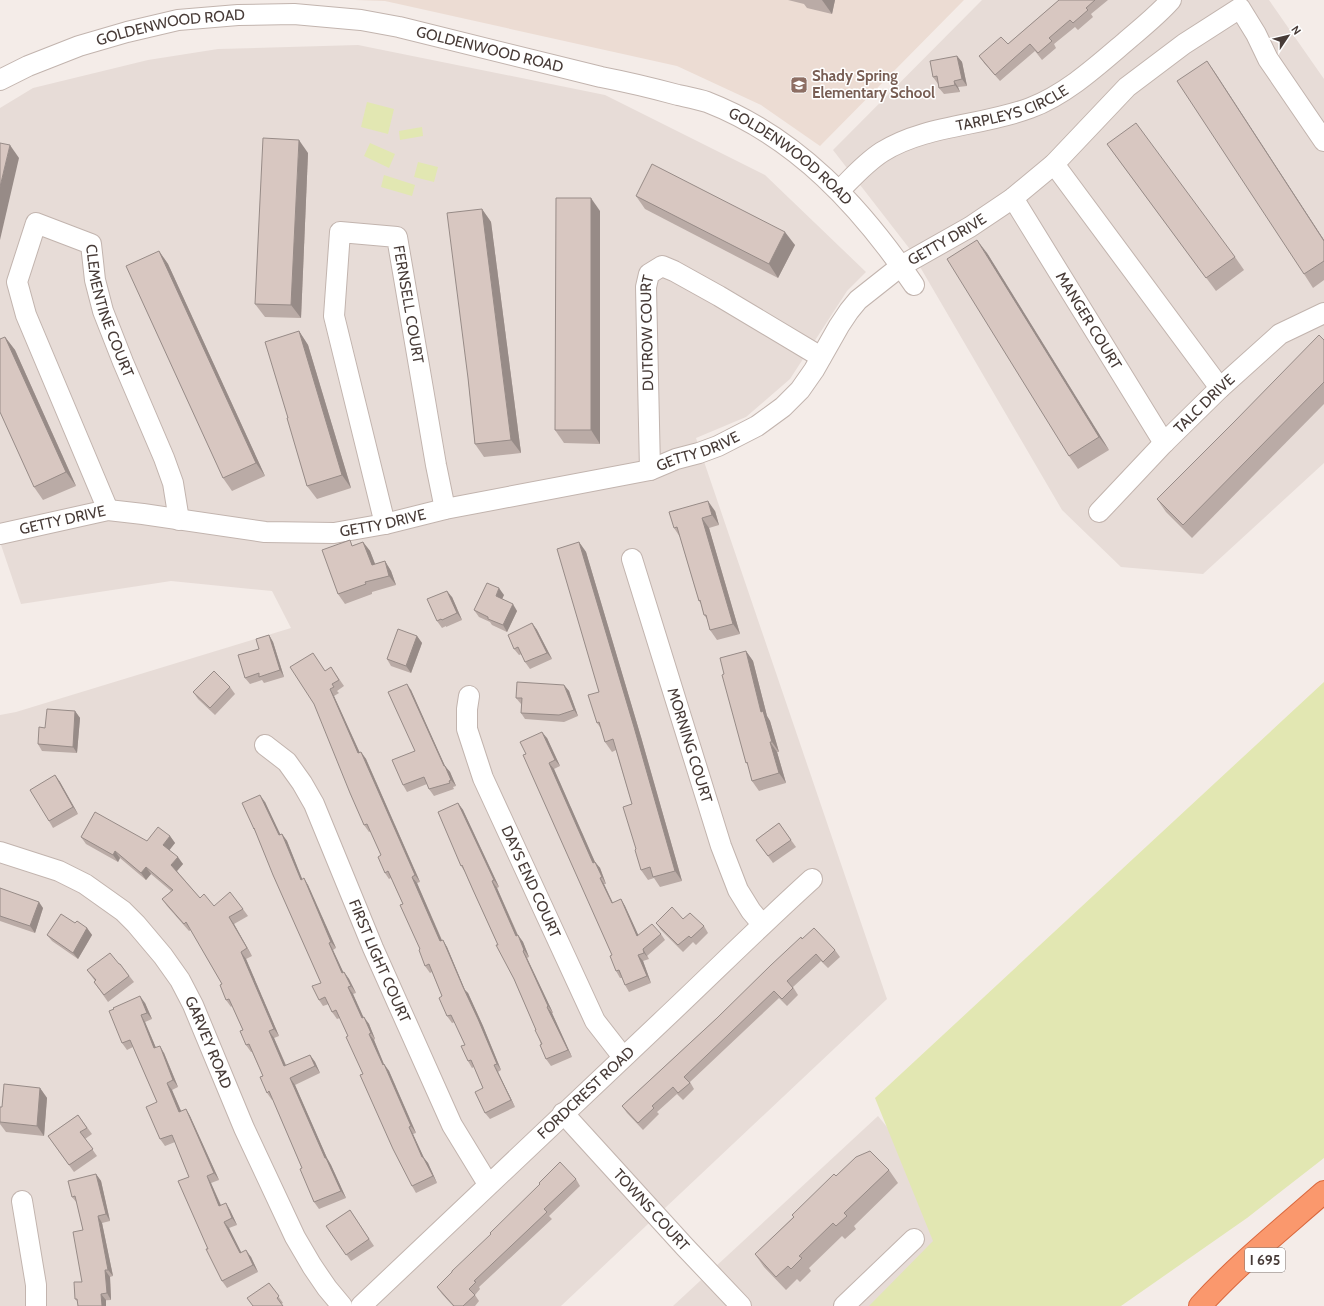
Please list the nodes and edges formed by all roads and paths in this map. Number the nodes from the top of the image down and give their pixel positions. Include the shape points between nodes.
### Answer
1 (1171, 0) edge
2 (0, 80) edge
3 (1324, 141) edge
4 (1054, 164) junction
5 (839, 191) junction
6 (1013, 198) junction
7 (901, 266) junction
8 (914, 285) dead end
9 (1324, 313) edge
10 (821, 357) junction
11 (1220, 388) junction
12 (1164, 443) junction
13 (650, 470) junction
14 (445, 509) junction
15 (108, 510) junction
16 (1099, 512) dead end
17 (179, 520) junction
18 (385, 524) junction
19 (0, 534) edge
20 (632, 559) dead end
21 (469, 696) dead end
22 (265, 745) dead end
23 (0, 852) edge
24 (812, 879) dead end
25 (762, 924) junction
26 (623, 1057) junction
27 (563, 1113) junction
28 (488, 1184) junction
29 (1324, 1192) edge
30 (22, 1200) dead end
31 (1324, 1210) edge
32 (914, 1239) dead end
33 (36, 1306) edge
34 (342, 1306) edge
35 (361, 1306) edge
36 (741, 1306) edge
37 (844, 1306) edge
38 (1201, 1306) edge

1 - 5 street, TARPLEYS CIRCLE via 1091,71 1059,93 1031,108 900,143 866,164
2 - 5 street, GOLDENWOOD ROAD via 79,46 178,20 294,14 361,20 706,102 741,118 778,140
3 - 4 street, GETTY DRIVE via 1268,59 1240,8 1184,44 1126,87
4 - 6 street, GETTY DRIVE
4 - 11 street
5 - 7 street, GOLDENWOOD ROAD via 873,228
6 - 7 street, GETTY DRIVE
6 - 12 street, MANGER COURT
7 - 8 street, GOLDENWOOD ROAD
7 - 10 street, GETTY DRIVE via 849,310
9 - 11 street, TALC DRIVE via 1280,334
10 - 13 street, GETTY DRIVE via 800,390 757,426 718,446
10 - 13 street, DUTROW COURT via 674,271 662,266 655,269 649,274 646,287
11 - 12 street, TALC DRIVE
12 - 16 street, TALC DRIVE
13 - 14 street, GETTY DRIVE
14 - 18 street, GETTY DRIVE
14 - 18 street, FERNSELL COURT via 397,237 340,232 334,316
15 - 17 street, GETTY DRIVE
15 - 17 street, CLEMENTINE COURT via 26,315 17,282 36,223 91,244 95,280 103,311 164,458 173,483
15 - 19 street, GETTY DRIVE
17 - 18 street, GETTY DRIVE via 265,532 334,533
20 - 25 street, MORNING COURT via 721,846 744,902
21 - 26 street, DAYS END COURT via 467,729 483,778 595,1021
22 - 28 street, FIRST LIGHT COURT via 287,762 314,804 373,948 452,1125
23 - 34 street, GARVEY ROAD via 59,871 85,884 123,911 163,956 193,1005 244,1128 296,1238 312,1266
24 - 25 street, FORDCREST ROAD
25 - 26 street, FORDCREST ROAD
26 - 27 street, FORDCREST ROAD
27 - 28 street, FORDCREST ROAD
27 - 36 street, TOWNS COURT
28 - 35 street, FORDCREST ROAD
29 - 38 highway via 1251,1255
30 - 33 street via 36,1285
31 - 38 highway, I 695 via 1269,1257
32 - 37 street

